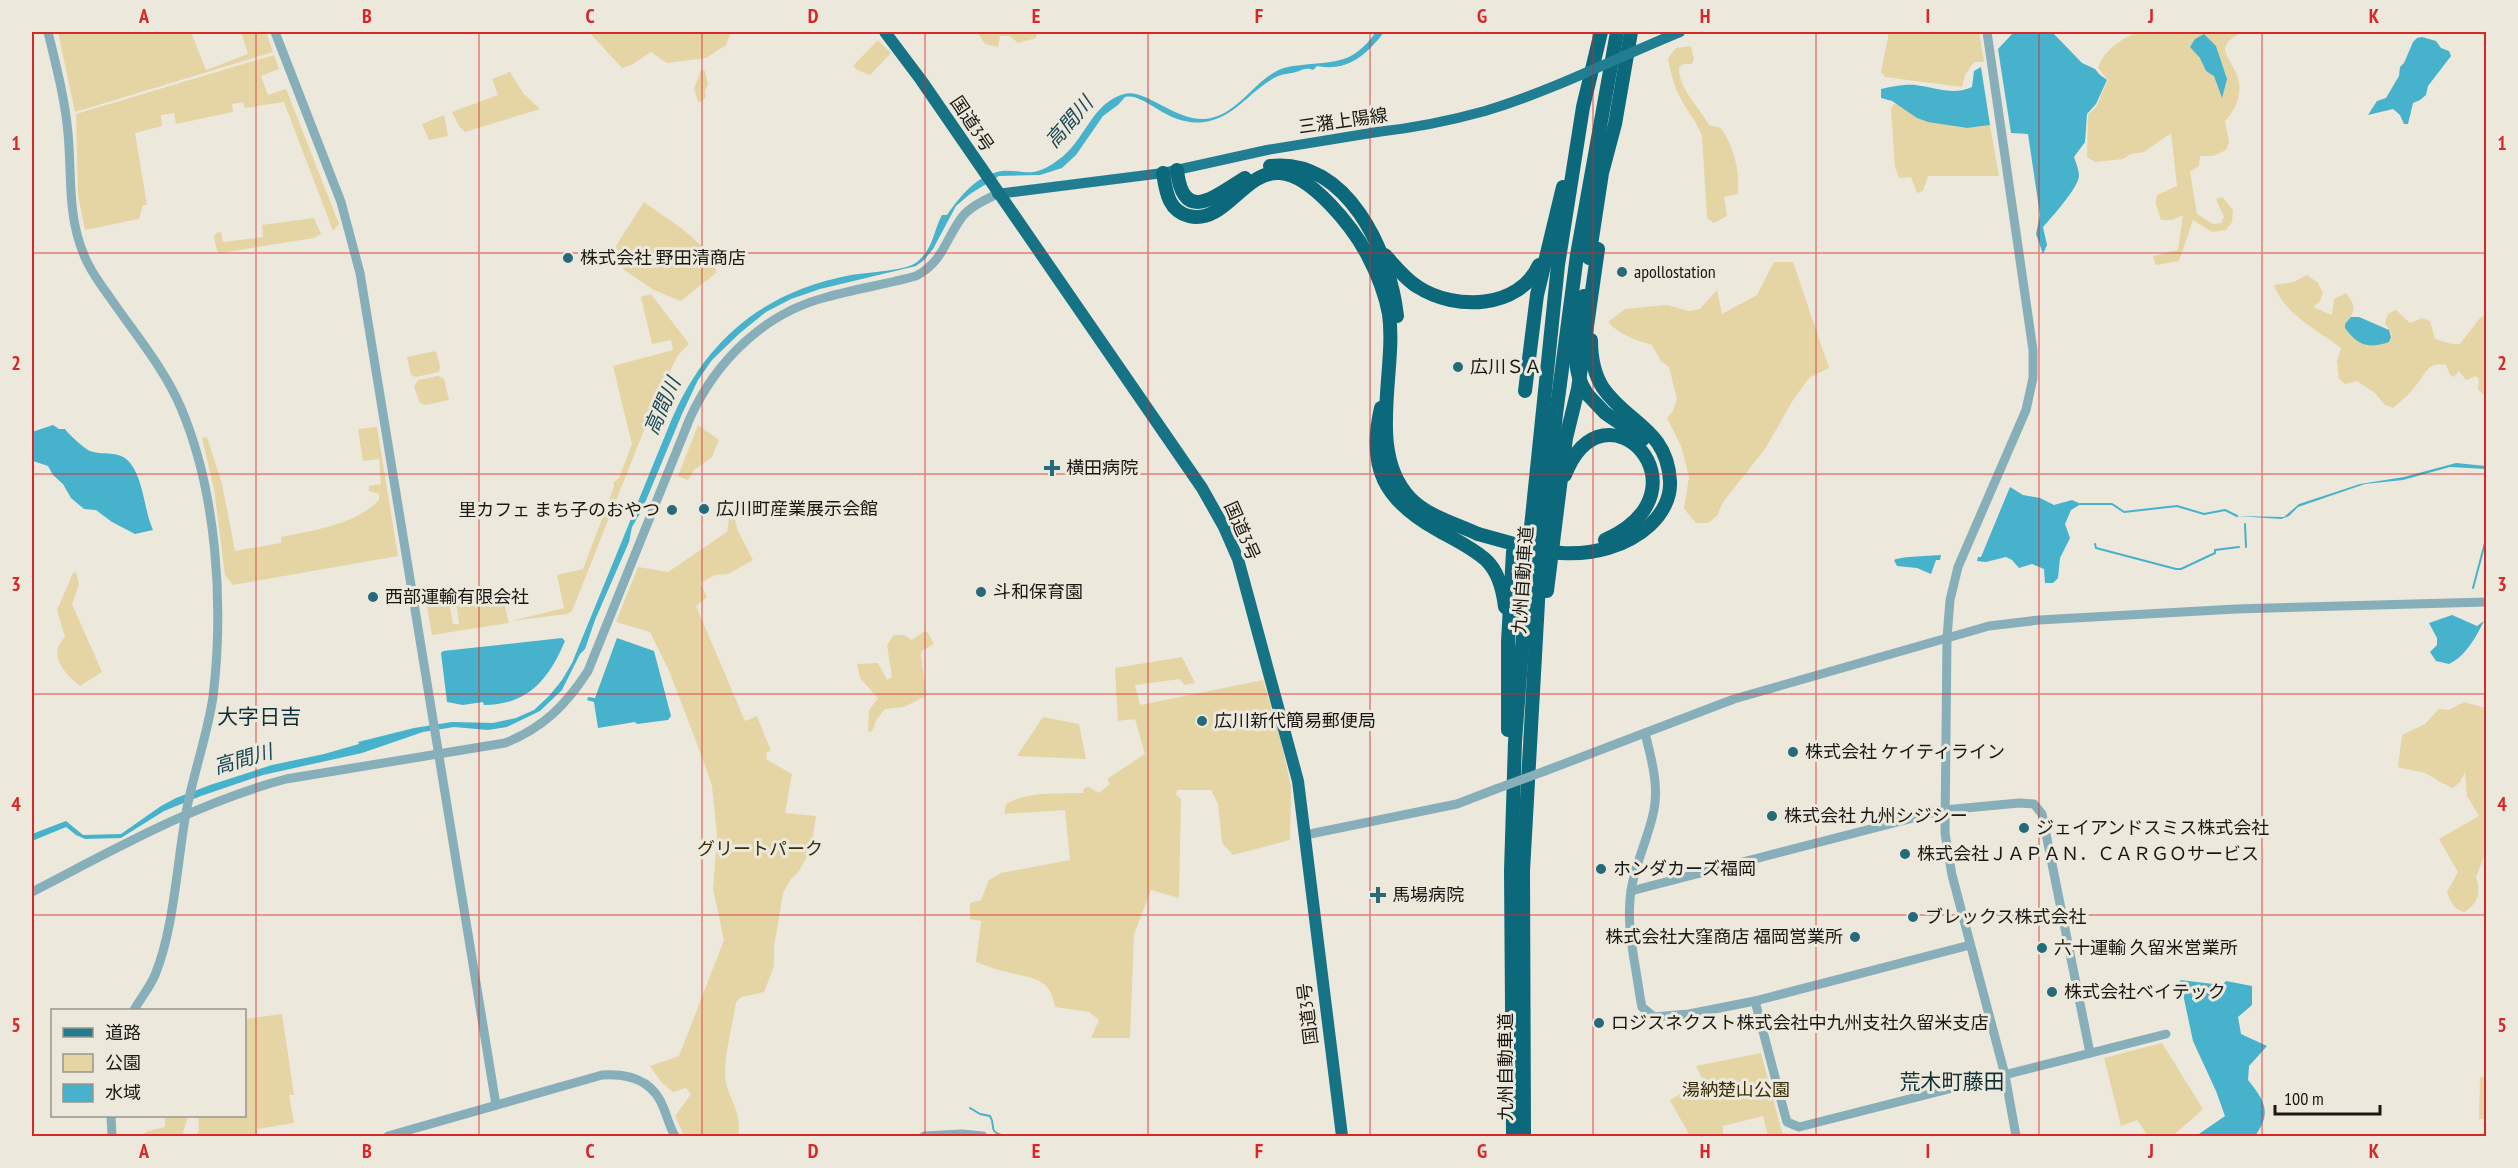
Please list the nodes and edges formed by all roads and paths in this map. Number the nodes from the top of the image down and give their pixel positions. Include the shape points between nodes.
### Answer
1 (48, 32) edge
2 (275, 32) edge
3 (885, 32) edge
4 (1601, 32) edge
5 (1617, 32) edge
6 (1631, 32) edge
7 (1680, 32) edge
8 (1987, 32) edge
9 (1583, 107) junction
10 (1170, 172) junction
11 (995, 190) junction
12 (1548, 246) junction
13 (1598, 249) dead end
14 (1383, 254) junction
15 (1590, 317) junction
16 (1388, 387) junction
17 (1525, 391) dead end
18 (1559, 489) junction
19 (1480, 530) junction
20 (1622, 542) junction
21 (1561, 548) junction
22 (1513, 552) dead end
23 (2487, 602) edge
24 (1947, 638) junction
25 (1508, 642) junction
26 (1536, 673) junction
27 (1645, 733) junction
28 (437, 755) junction
29 (187, 809) junction
30 (1944, 810) junction
31 (1305, 835) junction
32 (1510, 871) junction
33 (1631, 891) junction
34 (32, 892) edge
35 (1970, 945) junction
36 (1755, 1001) junction
37 (135, 1009) edge
38 (2166, 1034) dead end
39 (2090, 1053) junction
40 (2005, 1075) junction
41 (496, 1105) junction
42 (111, 1117) edge
43 (112, 1137) edge
44 (388, 1137) edge
45 (675, 1137) edge
46 (924, 1137) edge
47 (983, 1137) edge
48 (1342, 1137) edge
49 (1513, 1137) edge
50 (1524, 1137) edge
51 (2016, 1137) edge

1 - 29 street via 65,105 71,206 84,256 158,366 180,406 202,474 215,551 219,607 213,696
2 - 28 street via 352,238
3 - 11 highway, 国道3号
4 - 9 highway, 九州自動車道
5 - 26 highway, 九州自動車道 via 1588,183 1563,356 1540,566
6 - 20 highway, bridge via 1602,173 1576,353 1578,377 1587,394 1605,413 1650,444 1661,467 1653,509
7 - 10 main road, 三潴上陽線, bridge via 1486,111 1417,127 1267,150
8 - 24 street via 2033,350 2033,378 2020,428 1958,567
9 - 12 highway
9 - 32 highway, 九州自動車道 via 1558,265 1531,527
10 - 11 main road, 三潴上陽線
10 - 14 highway via 1184,197 1200,203 1269,166 1287,164 1306,169 1324,178 1357,209
10 - 16 highway via 1168,198 1173,207 1193,217 1206,216 1268,174 1281,172 1314,188 1344,220 1366,253 1384,292 1390,337
11 - 28 street via 963,217 930,269 808,303 758,330 729,357 697,403 588,671 571,696 555,714 519,737
11 - 31 highway, 国道3号 via 1202,488 1224,527 1238,559 1289,745
12 - 14 highway via 1529,282 1514,293 1470,302 1449,300 1419,288
12 - 17 highway via 1537,294
13 - 15 highway
14 - 19 highway via 1397,317 1394,437 1398,460 1407,481 1440,511
15 - 18 highway
15 - 20 highway via 1591,352 1604,389 1654,436 1670,468 1668,500 1658,517 1638,536
16 - 19 highway via 1387,443 1399,484 1411,499 1432,514
16 - 25 highway via 1376,428 1381,474 1392,496 1408,512 1471,548 1487,562 1503,589
18 - 21 highway via 1575,454 1600,437 1630,439 1650,463 1652,486 1648,503 1630,525 1606,540
18 - 26 highway
19 - 21 highway
20 - 21 highway via 1588,552
22 - 25 highway
23 - 24 street via 2236,609 2038,620 1989,626
24 - 27 street via 1734,699
24 - 30 street
25 - 32 highway
26 - 50 highway, 九州自動車道 via 1523,871
27 - 31 street, bridge via 1457,804
27 - 33 street via 1656,795
28 - 29 street via 286,779
28 - 41 street
29 - 34 street
29 - 37 street via 164,945 155,977
30 - 33 street
30 - 35 street via 1952,875
30 - 39 street via 2026,802 2039,809
31 - 48 highway, 国道3号
32 - 49 highway, 九州自動車道
33 - 36 street via 1629,916 1640,997 1648,1014 1661,1017
35 - 36 street
35 - 40 street
36 - 40 street via 1787,1122 1793,1126 1806,1127
38 - 39 street
39 - 40 street
40 - 51 street
41 - 44 street
41 - 45 street via 602,1075 620,1074 636,1078 659,1097
42 - 43 street
46 - 47 street

